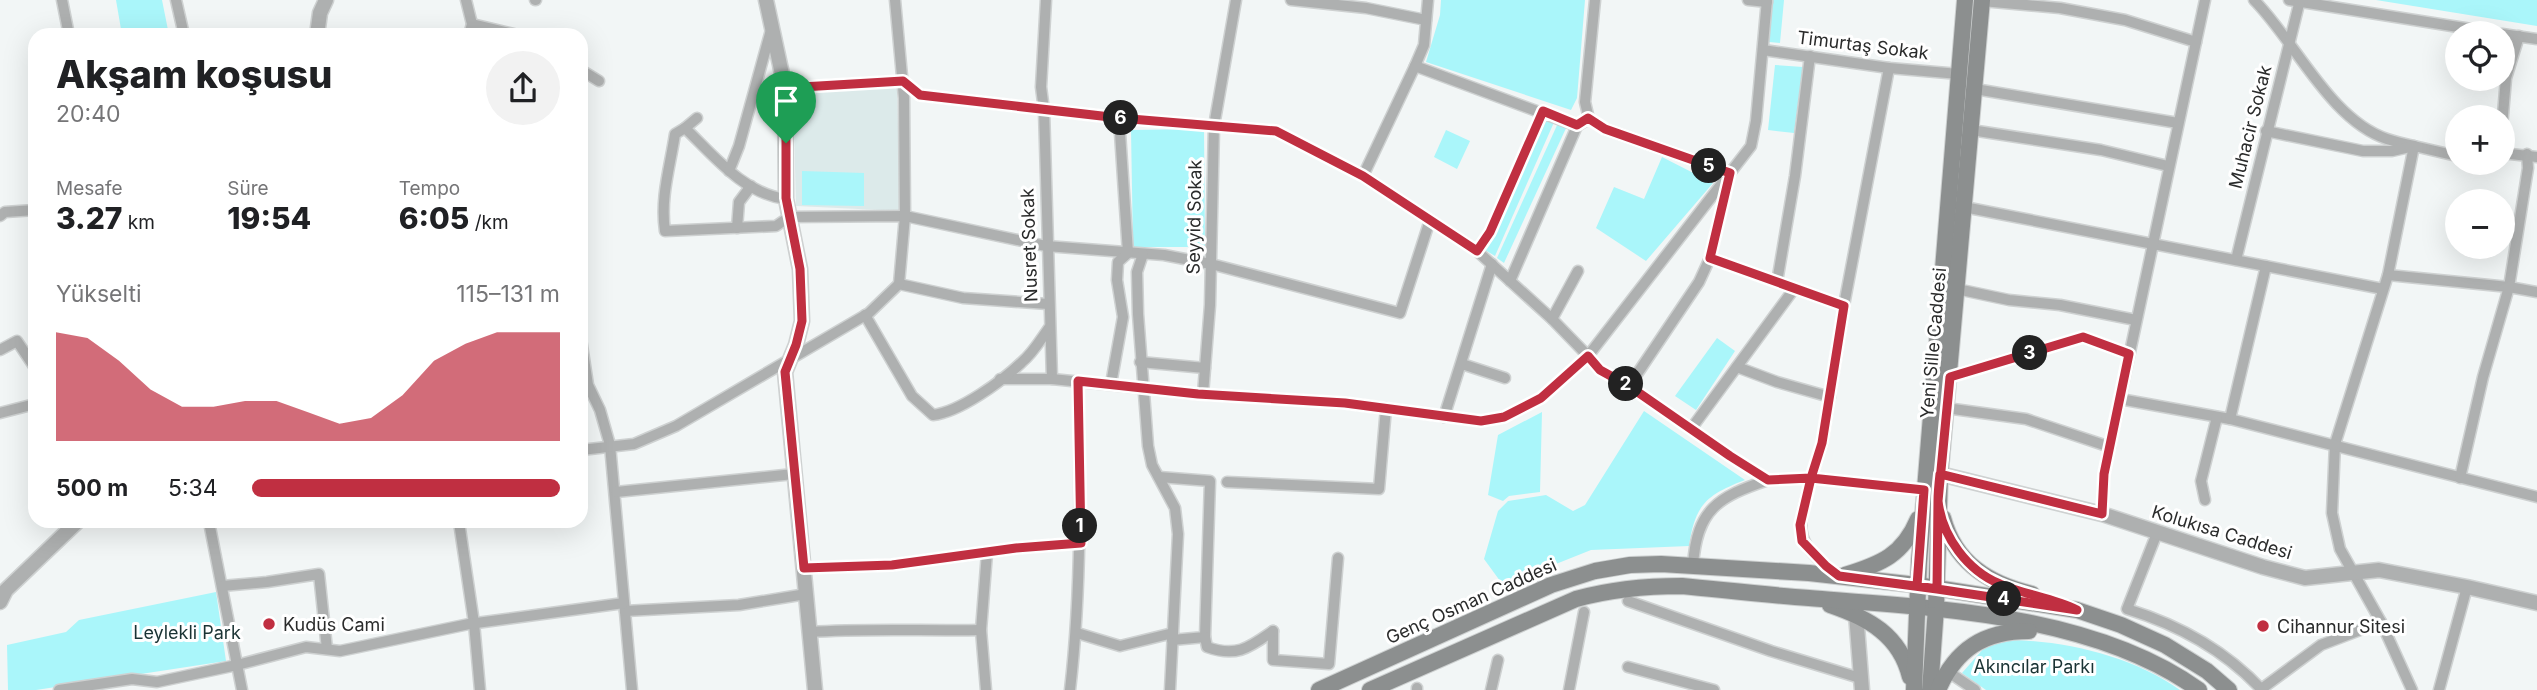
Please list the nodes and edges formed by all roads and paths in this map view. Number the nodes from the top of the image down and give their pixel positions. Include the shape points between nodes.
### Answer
1 (62, 0) edge
2 (176, 0) edge
3 (326, 0) edge
4 (466, 0) edge
5 (766, 0) edge
6 (895, 0) edge
7 (1046, 0) edge
8 (1236, 0) edge
9 (1291, 0) edge
10 (1428, 0) edge
11 (1595, 0) edge
12 (1748, 0) edge
13 (1965, 0) edge
14 (1982, 0) edge
15 (2205, 0) edge
16 (2254, 0) edge
17 (1767, 1) edge
18 (2296, 1) edge
19 (1426, 20) junction
20 (2445, 25) edge
21 (68, 28) edge
22 (182, 28) edge
23 (318, 28) edge
24 (471, 28) edge
25 (771, 30) junction
26 (2515, 36) edge
27 (2519, 36) junction
28 (2537, 39) edge
29 (2196, 42) junction
30 (2289, 43) junction
31 (1763, 50) junction
32 (1810, 56) junction
33 (1415, 66) junction
34 (1889, 68) junction
35 (588, 74) edge
36 (1959, 74) junction
37 (599, 81) dead end
38 (903, 81) junction
39 (785, 88) junction
40 (1975, 89) junction
41 (2504, 105) edge
42 (1044, 110) junction
43 (1543, 111) junction
44 (697, 118) dead end
45 (1119, 118) junction
46 (1588, 118) junction
47 (2178, 123) junction
48 (1577, 125) junction
49 (1214, 126) junction
50 (685, 128) junction
51 (1971, 130) junction
52 (2266, 131) junction
53 (2414, 146) junction
54 (2445, 153) edge
55 (2532, 155) edge
56 (2168, 166) junction
57 (729, 171) junction
58 (1730, 173) junction
59 (1363, 176) junction
60 (751, 186) junction
61 (786, 198) junction
62 (1964, 207) junction
63 (28, 210) edge
64 (2, 212) edge
65 (905, 216) junction
66 (789, 217) junction
67 (1430, 220) junction
68 (737, 228) junction
69 (2151, 245) junction
70 (1046, 246) junction
71 (1477, 251) junction
72 (1128, 253) junction
73 (1143, 254) junction
74 (1710, 258) junction
75 (2236, 260) junction
76 (1210, 264) junction
77 (1492, 264) junction
78 (2266, 266) junction
79 (1578, 271) dead end
80 (2388, 275) junction
81 (1510, 281) junction
82 (1777, 282) junction
83 (899, 284) junction
84 (2509, 287) junction
85 (1794, 289) junction
86 (1957, 289) junction
87 (2384, 289) junction
88 (2537, 292) edge
89 (1048, 304) junction
90 (1844, 306) junction
91 (864, 316) junction
92 (1552, 319) junction
93 (2136, 320) junction
94 (1049, 328) junction
95 (0, 350) edge
96 (2129, 354) junction
97 (1588, 356) junction
98 (28, 358) edge
99 (790, 359) junction
100 (1140, 362) junction
101 (1462, 364) junction
102 (1737, 367) junction
103 (1205, 368) junction
104 (1950, 377) junction
105 (1505, 378) dead end
106 (1000, 379) junction
107 (1052, 379) junction
108 (1078, 381) junction
109 (1111, 384) junction
110 (588, 385) edge
111 (1629, 386) junction
112 (1142, 387) junction
113 (1203, 394) junction
114 (1830, 397) junction
115 (2120, 399) junction
116 (28, 406) edge
117 (1386, 408) junction
118 (1946, 408) junction
119 (0, 413) edge
120 (1444, 417) junction
121 (2217, 417) junction
122 (2230, 419) junction
123 (1691, 429) junction
124 (2335, 444) junction
125 (610, 445) junction
126 (2110, 447) junction
127 (588, 449) edge
128 (794, 474) junction
129 (1940, 474) junction
130 (1159, 477) junction
131 (1811, 478) junction
132 (2460, 478) junction
133 (1768, 480) junction
134 (1227, 481) dead end
135 (1924, 490) junction
136 (616, 492) junction
137 (2537, 498) edge
138 (2205, 500) dead end
139 (1931, 504) junction
140 (2102, 514) junction
141 (70, 528) edge
142 (210, 528) edge
143 (459, 528) edge
144 (2157, 533) junction
145 (1081, 543) junction
146 (987, 553) junction
147 (1338, 558) dead end
148 (1693, 565) junction
149 (804, 568) junction
150 (2355, 575) junction
151 (1839, 576) junction
152 (222, 586) junction
153 (1917, 586) junction
154 (2468, 587) junction
155 (1937, 589) junction
156 (806, 594) junction
157 (1808, 598) junction
158 (1628, 601) dead end
159 (0, 602) edge
160 (2537, 603) edge
161 (1916, 606) junction
162 (625, 607) junction
163 (1937, 608) junction
164 (2077, 610) junction
165 (1584, 612) dead end
166 (1856, 614) junction
167 (2381, 622) junction
168 (474, 623) junction
169 (981, 630) junction
170 (2059, 631) junction
171 (810, 632) junction
172 (1077, 633) junction
173 (1173, 637) junction
174 (1205, 637) junction
175 (327, 649) junction
176 (1498, 660) dead end
177 (237, 665) junction
178 (1628, 667) dead end
179 (1947, 671) junction
180 (1861, 684) edge
181 (138, 685) edge
182 (59, 690) edge
183 (242, 690) edge
184 (480, 690) edge
185 (632, 690) edge
186 (815, 690) edge
187 (986, 690) edge
188 (1070, 690) edge
189 (1170, 690) edge
190 (1319, 690) edge
191 (1370, 690) edge
192 (1491, 690) edge
193 (1569, 690) edge
194 (1714, 690) edge
195 (1913, 690) edge
196 (1930, 690) edge
197 (1938, 690) edge
198 (1975, 690) edge
199 (2199, 690) edge
200 (2229, 690) edge
201 (2261, 690) edge
202 (2412, 690) edge
203 (2439, 690) edge

1 - 21 street
2 - 22 street
3 - 23 street
4 - 24 street
5 - 25 street
6 - 38 street
7 - 42 street, Nusret Sokak
8 - 49 street, Seyyid Sokak
9 - 19 street
10 - 19 street
11 - 46 street
12 - 17 street
13 - 36 main road, Yeni Sille Caddesi
14 - 29 street via 2125,20
14 - 40 main road, Yeni Sille Caddesi
15 - 29 street
16 - 30 street
17 - 31 street
18 - 20 street
18 - 30 street, Muhacir Sokak
19 - 33 street via 1424,45
25 - 39 street
25 - 57 street
26 - 27 street
27 - 28 street
27 - 41 street via 2506,78
29 - 47 street
30 - 52 street, Muhacir Sokak
30 - 53 street via 2354,120 2385,139
31 - 32 street, Timurtaş Sokak
31 - 58 street via 1751,146
32 - 34 street, Timurtaş Sokak
32 - 82 street
33 - 43 street
33 - 59 street
34 - 36 street, Timurtaş Sokak
34 - 90 street
35 - 37 street
36 - 135 main road, Yeni Sille Caddesi
38 - 39 street
38 - 42 street via 920,95
38 - 65 street
39 - 61 street
40 - 47 street
40 - 51 main road, Yeni Sille Caddesi
42 - 45 street
42 - 70 street, Nusret Sokak
43 - 48 street
43 - 71 street via 1490,232
44 - 50 street
45 - 49 street
45 - 72 street
46 - 48 street
46 - 58 street via 1605,129
47 - 56 street
48 - 81 street
49 - 59 street via 1276,131
49 - 76 street, Seyyid Sokak
50 - 57 street
50 - 68 street via 675,134 665,177 665,232
51 - 56 street via 2101,150
51 - 62 main road, Yeni Sille Caddesi
52 - 53 street via 2362,151
52 - 75 street, Muhacir Sokak
53 - 54 street
53 - 80 street
55 - 84 street
56 - 69 street
57 - 60 street
58 - 74 street
58 - 97 street
59 - 67 street
60 - 61 street via 769,197
60 - 68 street via 739,202
61 - 66 street
62 - 69 street
62 - 86 main road, Yeni Sille Caddesi
63 - 64 street
65 - 66 street
65 - 70 street
65 - 83 street
66 - 68 street via 775,226
66 - 99 street via 800,269 802,321
67 - 71 street
67 - 76 street via 1401,313
69 - 75 street
69 - 93 street
70 - 72 street
70 - 89 street, Nusret Sokak
71 - 77 street
72 - 73 street
72 - 109 street via 1118,262 1123,317
73 - 76 street
73 - 100 street via 1137,272
74 - 82 street
74 - 111 street via 1699,282
75 - 78 street
76 - 103 street, Seyyid Sokak
77 - 81 street
77 - 101 street
78 - 87 street
78 - 122 street
79 - 92 street
80 - 84 street
80 - 87 street
81 - 92 street
82 - 85 street
83 - 89 street via 963,298
83 - 91 street
84 - 88 street
84 - 132 street
85 - 90 street
85 - 102 street
86 - 93 street
86 - 104 main road, Yeni Sille Caddesi
87 - 124 street
89 - 94 street, Nusret Sokak
90 - 114 street
91 - 99 street
91 - 106 street via 912,396 933,415 945,413
92 - 97 street
93 - 96 street
94 - 106 street via 1023,362
94 - 107 street, Nusret Sokak
95 - 98 street via 17,341
96 - 104 street via 2083,337
96 - 115 street
97 - 111 street via 1600,370
97 - 120 street via 1541,398 1504,417 1481,421
99 - 125 street via 676,426 634,444
99 - 128 street via 785,372
100 - 103 street
100 - 112 street
101 - 105 street
101 - 120 street
102 - 114 street
102 - 123 street
103 - 113 street, Seyyid Sokak
104 - 118 main road, Yeni Sille Caddesi
106 - 107 street
107 - 108 street
108 - 109 street
108 - 145 street
109 - 112 street
110 - 125 street
111 - 123 street
112 - 113 street
112 - 130 street via 1148,446
113 - 117 street
114 - 131 street
115 - 121 street
115 - 126 street
116 - 119 street
117 - 120 street
117 - 134 street via 1379,489
118 - 126 street via 2026,419
118 - 129 main road, Yeni Sille Caddesi
121 - 122 street
121 - 138 street via 2201,481
122 - 124 street
123 - 133 street
124 - 132 street
124 - 150 street via 2332,513 2340,548
125 - 127 street
125 - 136 street
126 - 140 street
128 - 136 street
128 - 149 street
129 - 139 main road, Yeni Sille Caddesi
129 - 140 street, Kolukısa Caddesi
130 - 173 street via 1175,509 1178,534
130 - 174 street via 1210,481
131 - 133 street
131 - 135 street
131 - 151 street via 1800,525 1802,541
132 - 137 street
133 - 148 street via 1732,492 1708,512 1697,531
135 - 139 main road, Yeni Sille Caddesi
136 - 162 street
139 - 151 main road via 1895,554
139 - 153 main road, Yeni Sille Caddesi
139 - 155 main road, Yeni Sille Caddesi
139 - 164 main road via 1975,570 1999,584
140 - 144 street, Kolukısa Caddesi
141 - 159 street via 6,590
142 - 152 street
143 - 168 street
144 - 150 street, Kolukısa Caddesi via 2305,578
144 - 201 street via 2127,609 2183,629 2236,663
145 - 146 street
145 - 172 street
146 - 149 street via 892,565
146 - 169 street
147 - 174 street via 1329,664 1273,660 1273,631 1244,651 1220,652 1207,647
148 - 151 main road, Genç Osman Caddesi
148 - 190 main road, Genç Osman Caddesi via 1630,565 1550,585
149 - 156 street
150 - 154 street, Kolukısa Caddesi via 2379,570
150 - 167 street
151 - 153 main road, Genç Osman Caddesi
152 - 175 street via 318,574
152 - 177 street
153 - 155 main road, Genç Osman Caddesi
153 - 161 main road, Yeni Sille Caddesi
154 - 160 street, Kolukısa Caddesi
154 - 203 street
155 - 163 main road, Yeni Sille Caddesi
155 - 164 main road, Genç Osman Caddesi
156 - 162 street via 739,605
156 - 171 street
157 - 161 main road
157 - 166 main road
157 - 191 main road via 1682,586 1610,590 1576,598
158 - 180 street
161 - 163 main road
161 - 195 main road, Yeni Sille Caddesi
162 - 168 street
162 - 185 street
163 - 170 main road
163 - 196 main road, Yeni Sille Caddesi
164 - 200 main road via 2165,645
165 - 193 street
166 - 180 street
166 - 195 main road via 1889,636 1908,669
167 - 201 street via 2320,645
167 - 202 street
168 - 175 street via 340,651
168 - 184 street
169 - 171 street
169 - 187 street
170 - 179 main road via 2011,631 1989,637 1969,648
170 - 199 main road via 2119,649
171 - 186 street
172 - 173 street via 1120,646
172 - 188 street
173 - 174 street
173 - 189 street
175 - 177 street via 306,647
176 - 192 street
177 - 181 street
177 - 183 street
178 - 194 street
179 - 197 main road
179 - 198 street
181 - 182 street via 90,684

